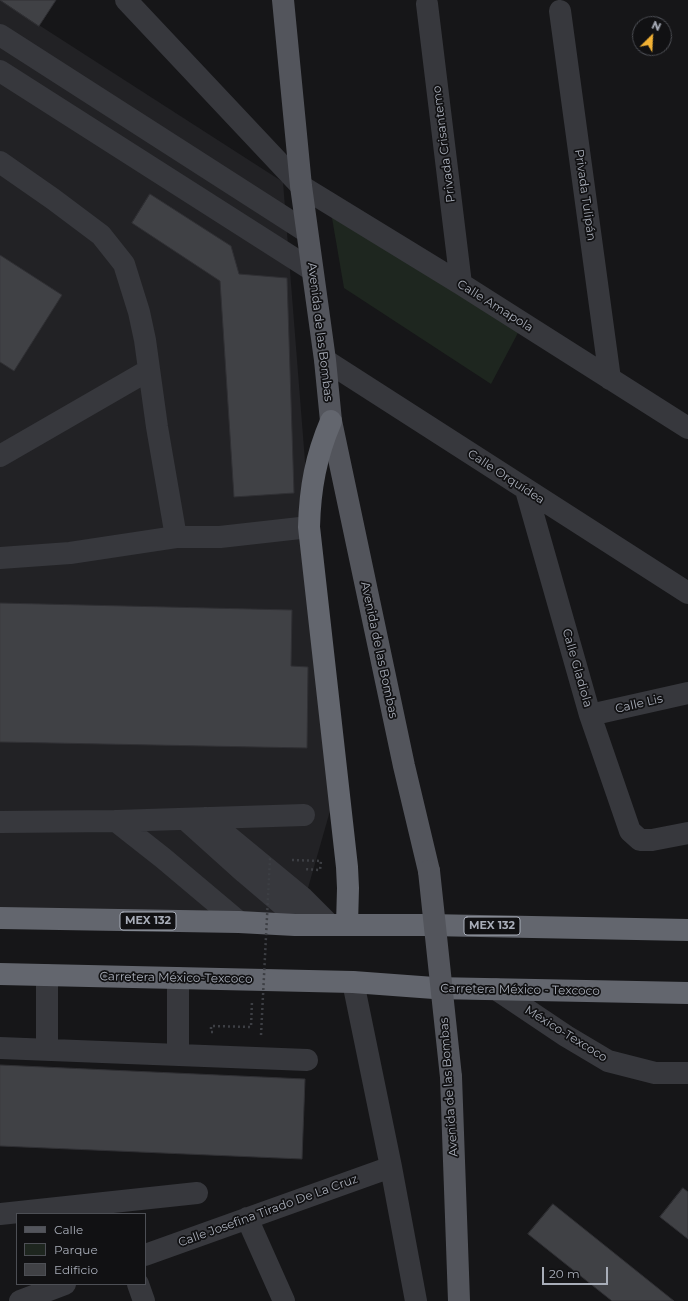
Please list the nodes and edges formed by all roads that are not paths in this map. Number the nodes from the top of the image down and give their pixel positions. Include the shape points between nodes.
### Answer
1 (126, 0) edge
2 (283, 0) edge
3 (428, 4) dead end
4 (560, 11) dead end
5 (0, 35) edge
6 (0, 71) edge
7 (0, 162) edge
8 (301, 186) junction
9 (307, 232) junction
10 (312, 270) junction
11 (461, 284) junction
12 (325, 360) junction
13 (149, 370) junction
14 (610, 379) junction
15 (331, 421) junction
16 (688, 428) edge
17 (0, 456) edge
18 (526, 490) junction
19 (309, 527) junction
20 (176, 537) junction
21 (0, 558) edge
22 (688, 593) edge
23 (688, 693) edge
24 (590, 714) junction
25 (304, 815) dead end
26 (195, 818) junction
27 (116, 821) junction
28 (0, 822) edge
29 (688, 833) edge
30 (0, 918) edge
31 (239, 922) junction
32 (301, 925) junction
33 (338, 925) junction
34 (688, 930) edge
35 (0, 974) edge
36 (47, 975) junction
37 (178, 978) junction
38 (353, 982) junction
39 (496, 989) junction
40 (688, 993) edge
41 (0, 1048) edge
42 (47, 1050) junction
43 (178, 1055) junction
44 (307, 1060) dead end
45 (688, 1073) edge
46 (391, 1167) junction
47 (197, 1193) dead end
48 (0, 1214) edge
49 (247, 1218) junction
50 (146, 1255) edge
51 (62, 1285) edge
52 (138, 1285) edge
53 (20, 1301) edge
54 (144, 1301) edge
55 (284, 1301) edge
56 (416, 1301) edge
57 (458, 1301) edge

1 - 8 street, Calle Amapola
2 - 8 main road, Avenida de las Bombas
3 - 11 street, Privada Crisantemo
4 - 14 street, Privada Tulipán
5 - 9 street
6 - 10 street
7 - 13 street via 101,235 124,264 145,340
8 - 9 main road, Avenida de las Bombas
8 - 11 street, Calle Amapola
9 - 10 main road, Avenida de las Bombas
10 - 12 main road, Avenida de las Bombas
11 - 14 street, Calle Amapola
12 - 15 main road, Avenida de las Bombas
12 - 18 street, Calle Orquídea
13 - 17 street
13 - 20 street
14 - 16 street, Calle Amapola
15 - 19 highway via 323,439 313,479
15 - 57 main road, Avenida de las Bombas, bridge via 404,766 429,871 451,1078
18 - 22 street, Calle Orquídea
18 - 24 street, Calle Gladiola
19 - 20 street via 220,537
19 - 33 highway via 348,867 348,888
20 - 21 street via 70,553
23 - 24 street, Calle Lis
24 - 29 street, Calle Gladiola via 630,831 640,840
25 - 26 street
26 - 27 street
26 - 32 street via 245,873
26 - 33 street
27 - 28 street
27 - 31 street
30 - 31 highway, MEX 132
31 - 32 highway, MEX 132
32 - 33 highway, MEX 132
33 - 34 highway, MEX 132
35 - 36 highway, Carretera México-Texcoco
36 - 37 highway, Carretera México-Texcoco
36 - 42 street
37 - 38 highway, Carretera México-Texcoco
37 - 43 street
38 - 39 highway, Carretera México - Texcoco via 434,988
38 - 46 street
39 - 40 highway, Carretera México - Texcoco
39 - 45 street, México-Texcoco via 608,1061 655,1073
41 - 42 street
42 - 43 street
43 - 44 street
46 - 49 street, Calle Josefina Tirado De La Cruz
46 - 56 street
47 - 48 street
49 - 50 street, Calle Josefina Tirado De La Cruz
49 - 55 street
51 - 53 street
52 - 54 street

